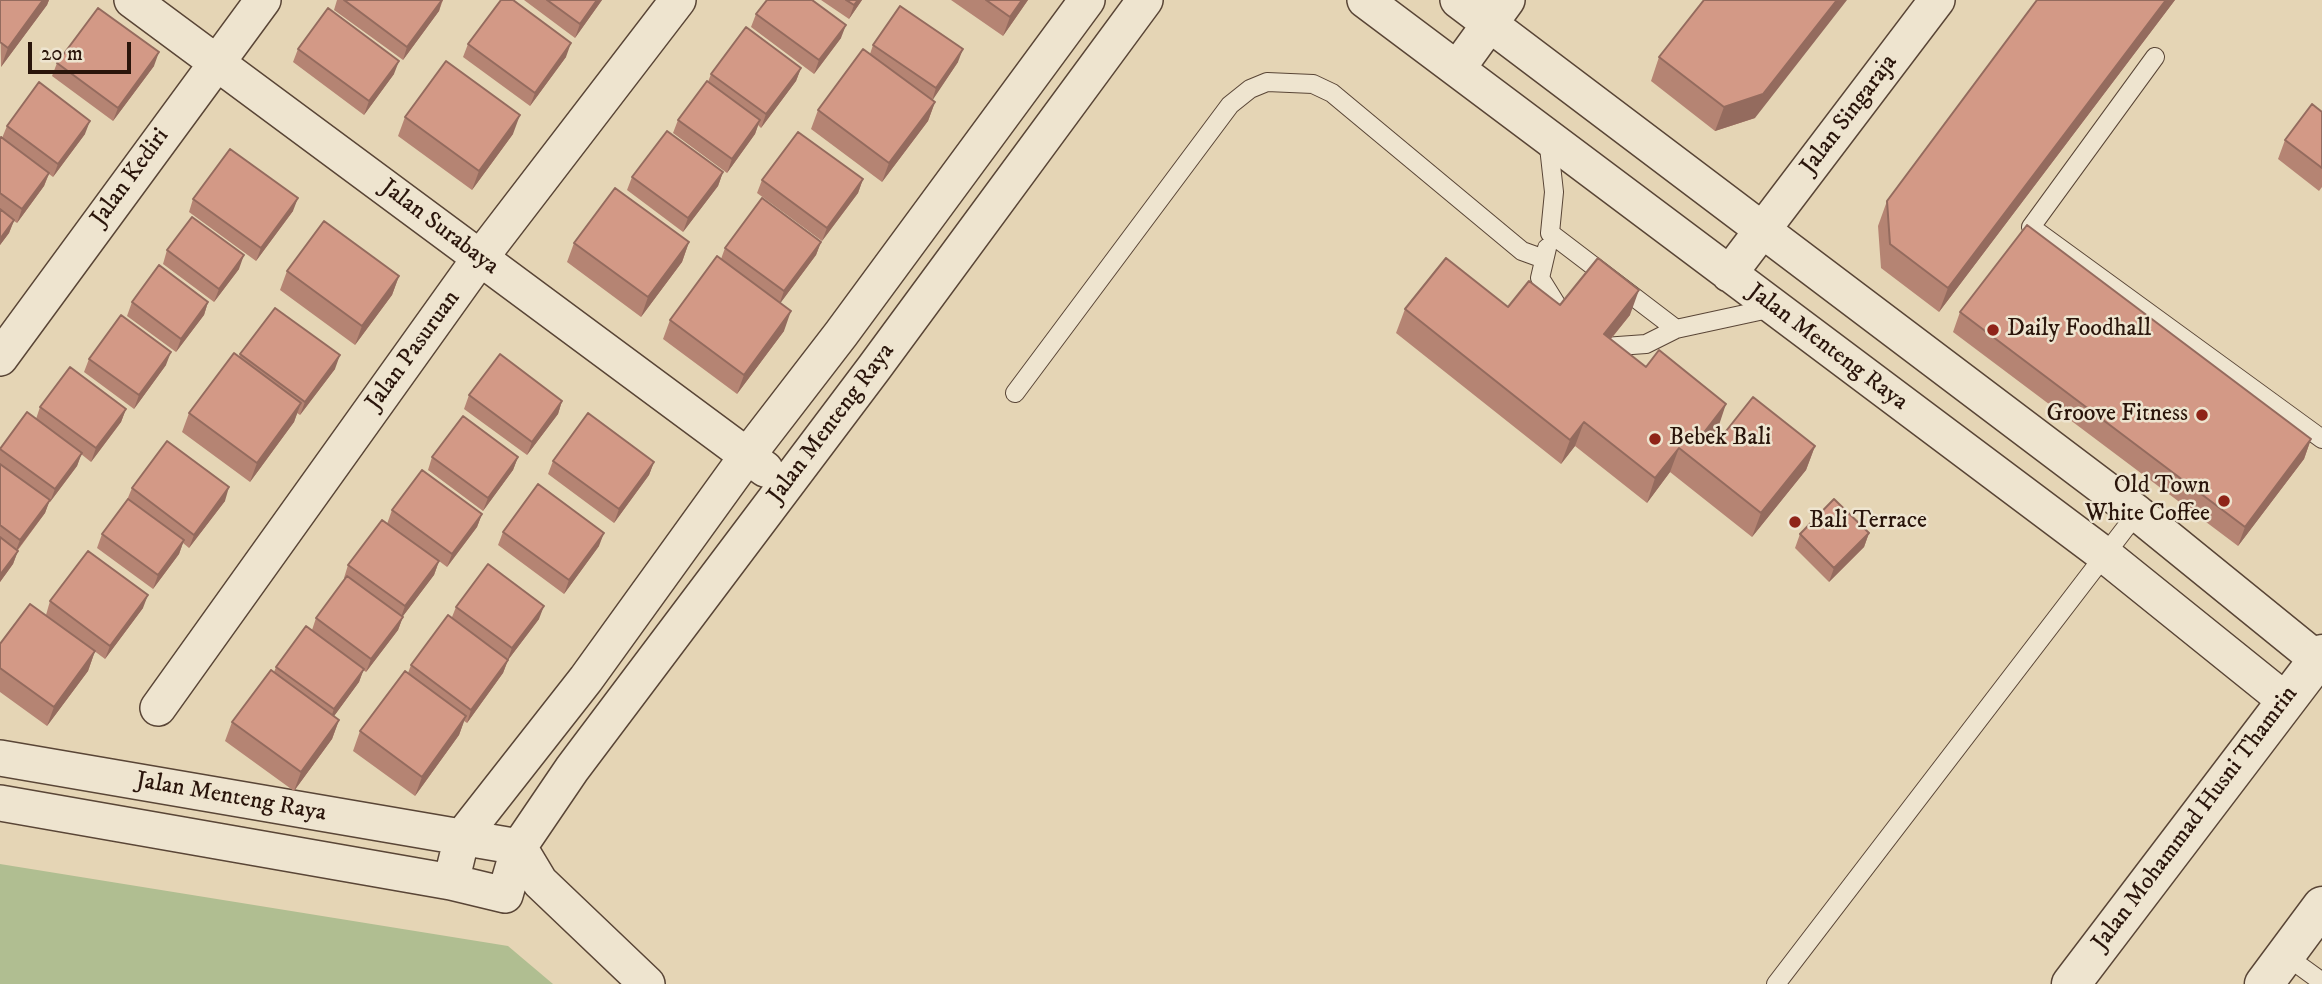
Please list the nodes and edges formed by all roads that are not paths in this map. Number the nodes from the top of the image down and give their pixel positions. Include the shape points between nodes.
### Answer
1 (132, 0) edge
2 (263, 0) edge
3 (678, 0) edge
4 (1087, 0) edge
5 (1145, 0) edge
6 (1365, 0) edge
7 (1458, 0) edge
8 (1937, 0) edge
9 (1498, 12) edge
10 (2155, 57) dead end
11 (216, 62) junction
12 (1457, 69) junction
13 (1548, 138) junction
14 (1762, 230) junction
15 (1550, 233) junction
16 (480, 258) junction
17 (1544, 259) junction
18 (1729, 274) junction
19 (1773, 308) junction
20 (1563, 315) edge
21 (1676, 329) junction
22 (1604, 347) edge
23 (0, 358) edge
24 (1015, 393) dead end
25 (2322, 439) edge
26 (747, 456) junction
27 (786, 485) junction
28 (2137, 513) junction
29 (2106, 556) junction
30 (2320, 657) edge
31 (2286, 701) junction
32 (158, 708) dead end
33 (0, 758) edge
34 (0, 803) edge
35 (463, 838) junction
36 (519, 847) junction
37 (452, 882) junction
38 (543, 885) junction
39 (505, 895) junction
40 (2322, 906) edge
41 (2274, 975) edge
42 (2322, 982) edge
43 (647, 984) edge
44 (1776, 984) edge
45 (2071, 984) edge

1 - 11 street, Jalan Surabaya
2 - 11 street, Jalan Kediri
3 - 16 street, Jalan Pasuruan
4 - 26 street, Jalan Menteng Raya
5 - 27 street, Jalan Menteng Raya
6 - 12 street, Jalan Menteng Raya
7 - 9 street
8 - 14 street, Jalan Singaraja
9 - 12 street
9 - 14 street
10 - 25 lane via 2031,227
11 - 16 street, Jalan Surabaya
11 - 23 street, Jalan Kediri
12 - 13 street, Jalan Menteng Raya
13 - 15 lane via 1554,192
13 - 18 street, Jalan Menteng Raya
14 - 18 street, Jalan Singaraja
14 - 28 street
15 - 17 lane
15 - 21 lane
16 - 26 street, Jalan Surabaya
16 - 32 street, Jalan Pasuruan
17 - 20 lane via 1540,278
17 - 24 lane via 1521,251 1332,93 1313,84 1267,82 1230,105
18 - 19 street, Jalan Menteng Raya
19 - 21 lane
19 - 29 street, Jalan Menteng Raya
21 - 22 lane via 1646,344
26 - 27 street, Jalan Surabaya
26 - 35 street, Jalan Menteng Raya via 586,679
27 - 36 street, Jalan Menteng Raya via 572,769
28 - 29 lane
28 - 30 street
29 - 31 street, Jalan Menteng Raya
29 - 44 lane
30 - 31 street, Jalan Mohammad Husni Thamrin
31 - 45 street, Jalan Mohammad Husni Thamrin
33 - 35 street, Jalan Menteng Raya
34 - 37 street, Jalan Menteng Raya
35 - 36 street, Jalan Menteng Raya
35 - 37 street, Jalan Menteng Raya
36 - 38 street
36 - 39 street, Jalan Menteng Raya
37 - 39 street, Jalan Menteng Raya
38 - 39 street
38 - 43 street
40 - 41 street
41 - 42 lane

